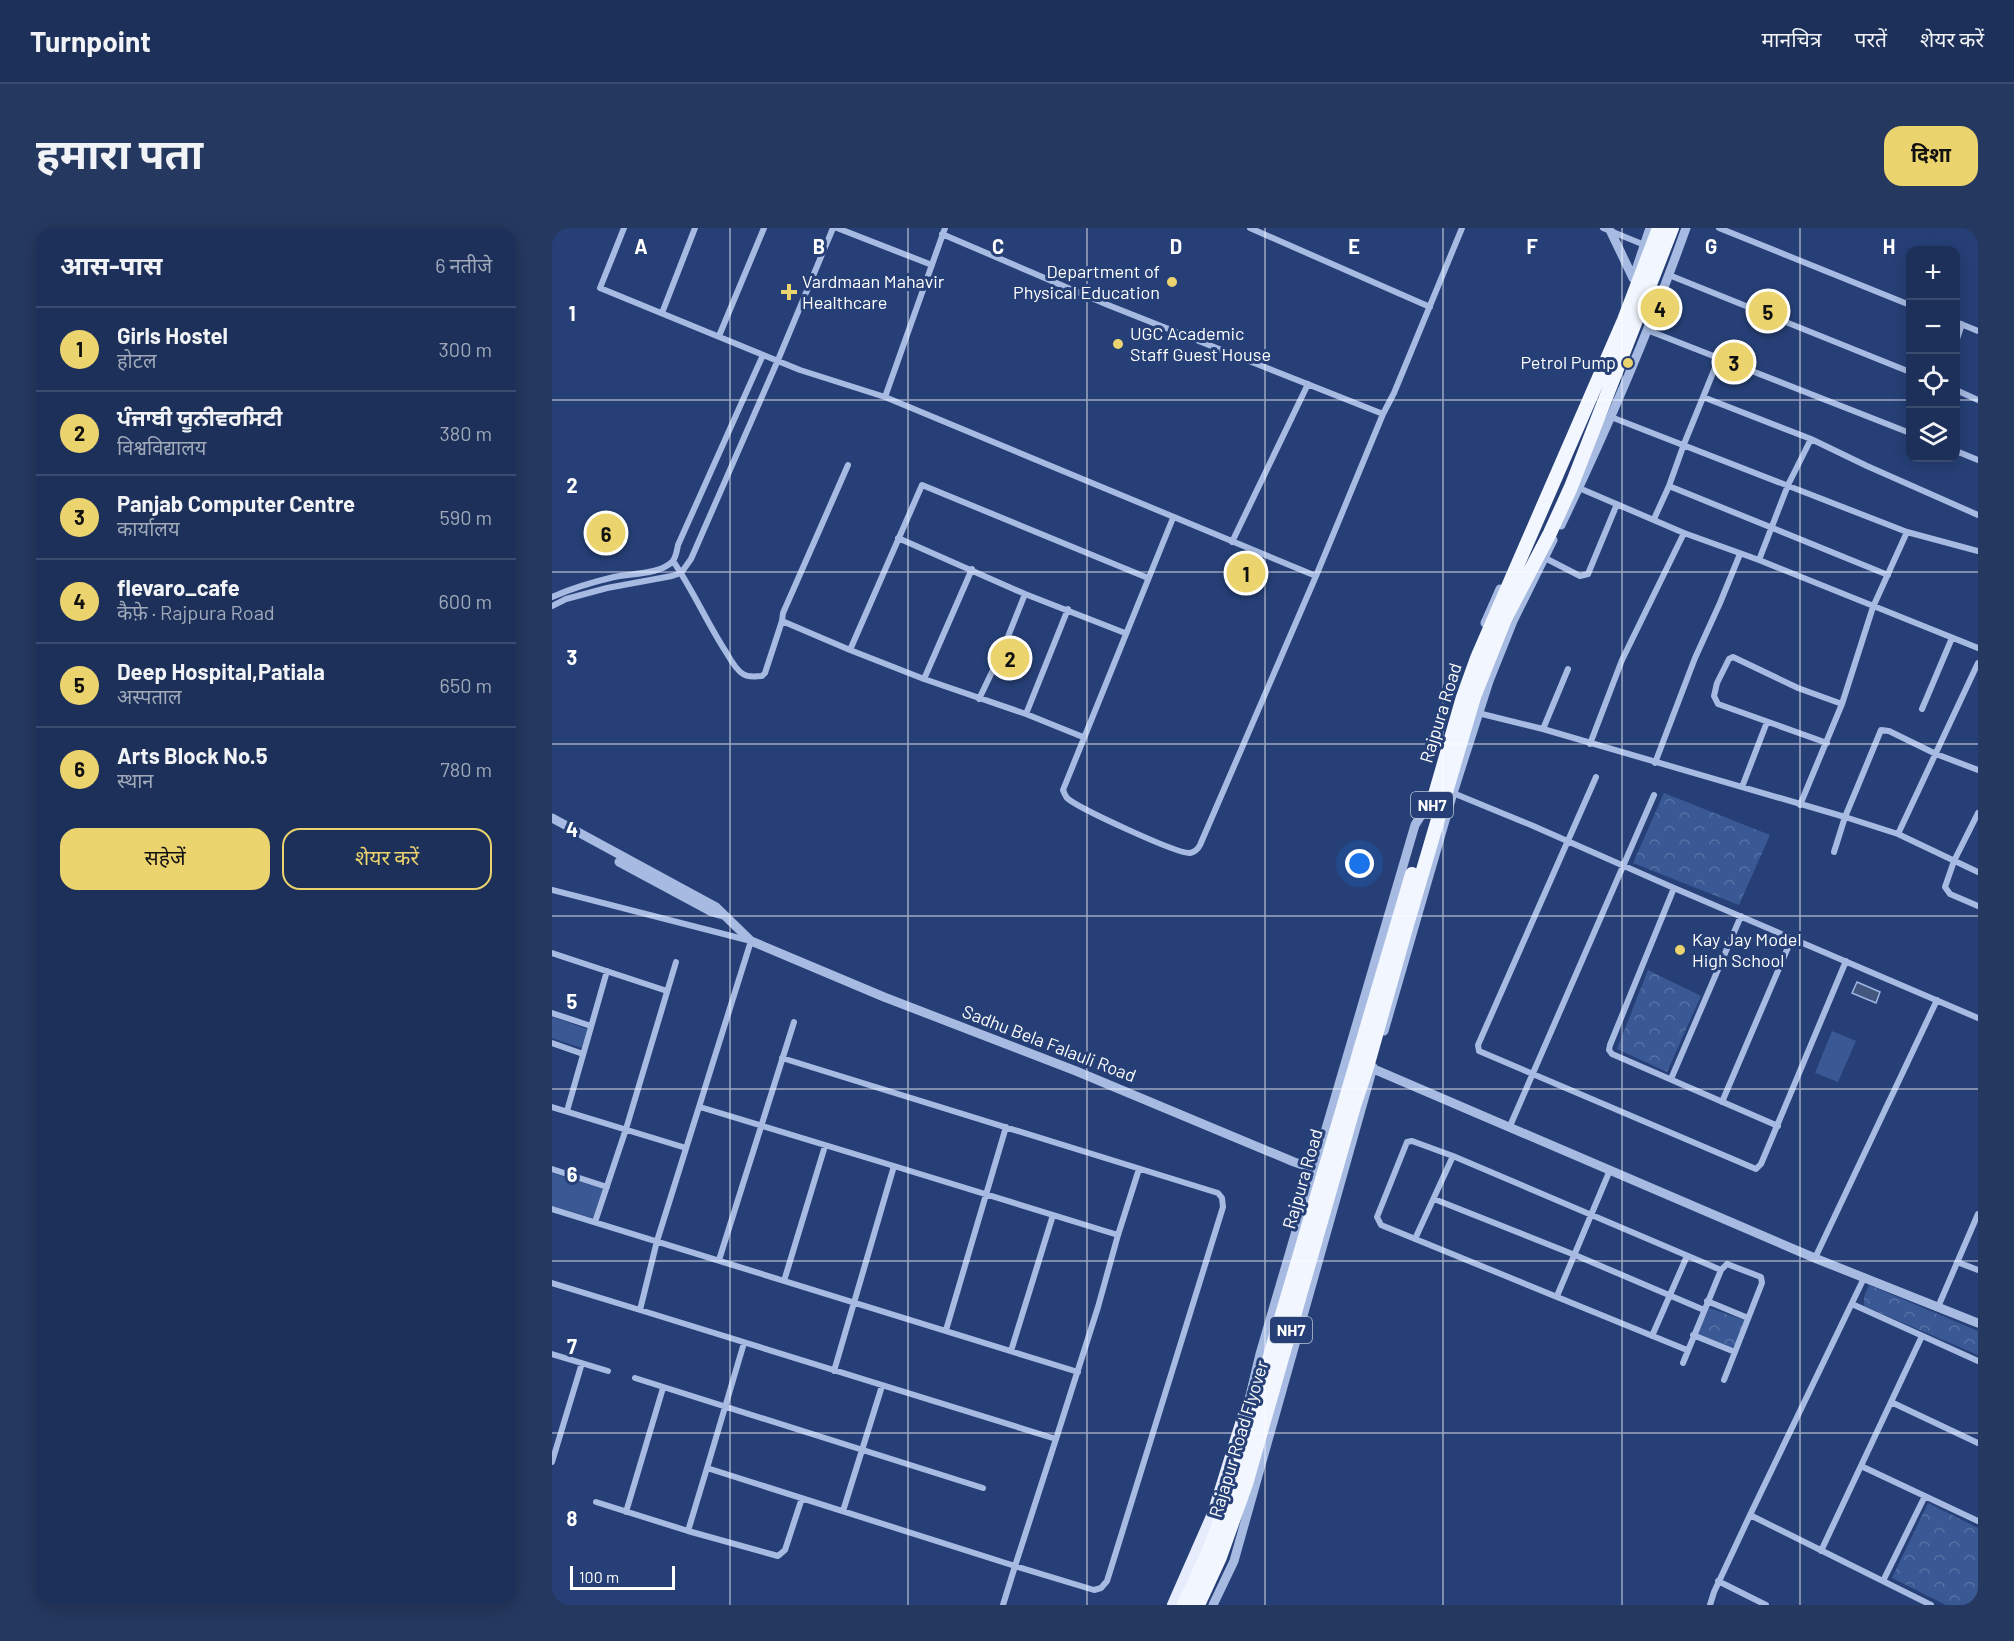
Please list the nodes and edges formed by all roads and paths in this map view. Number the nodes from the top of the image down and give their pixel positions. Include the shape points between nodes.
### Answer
1 (624, 228) edge
2 (695, 228) edge
3 (764, 228) edge
4 (835, 228) edge
5 (1250, 228) edge
6 (1462, 228) edge
7 (1651, 228) edge
8 (1659, 228) edge
9 (1686, 228) edge
10 (1719, 228) edge
11 (1609, 229) edge
12 (943, 231) edge
13 (1677, 235) edge
14 (1646, 246) junction
15 (932, 265) junction
16 (1669, 275) junction
17 (1633, 278) junction
18 (1906, 303) edge
19 (1430, 307) junction
20 (662, 313) junction
21 (1960, 323) edge
22 (1647, 330) junction
23 (1978, 331) edge
24 (719, 336) junction
25 (763, 355) junction
26 (1719, 358) junction
27 (778, 360) junction
28 (1906, 370) edge
29 (1308, 384) junction
30 (1960, 392) edge
31 (1703, 397) junction
32 (885, 398) junction
33 (1978, 400) edge
34 (1383, 414) junction
35 (1611, 417) junction
36 (1906, 431) edge
37 (1811, 439) junction
38 (1684, 444) junction
39 (1960, 453) edge
40 (1978, 460) edge
41 (849, 465) dead end
42 (1788, 485) junction
43 (1669, 486) junction
44 (1579, 488) junction
45 (1617, 504) junction
46 (1978, 514) edge
47 (1173, 518) junction
48 (1654, 519) junction
49 (1772, 529) junction
50 (1907, 532) junction
51 (1684, 533) junction
52 (898, 538) junction
53 (1232, 542) junction
54 (1978, 551) edge
55 (1740, 554) junction
56 (1545, 558) junction
57 (1760, 560) junction
58 (673, 561) junction
59 (972, 569) junction
60 (681, 573) junction
61 (1888, 575) junction
62 (1316, 576) junction
63 (1148, 578) junction
64 (1025, 594) junction
65 (552, 597) edge
66 (552, 606) edge
67 (1873, 607) junction
68 (1068, 609) junction
69 (1509, 620) junction
70 (782, 621) junction
71 (1125, 633) junction
72 (1952, 638) junction
73 (1978, 648) edge
74 (850, 650) junction
75 (1477, 658) junction
76 (1978, 663) edge
77 (1568, 669) dead end
78 (924, 680) junction
79 (979, 699) junction
80 (1842, 704) junction
81 (1922, 709) dead end
82 (1478, 713) junction
83 (1026, 714) junction
84 (1767, 722) junction
85 (1543, 729) junction
86 (1083, 737) junction
87 (1827, 743) junction
88 (1590, 744) junction
89 (1936, 754) junction
90 (1655, 763) junction
91 (1978, 770) edge
92 (1596, 777) dead end
93 (1742, 787) junction
94 (1454, 793) junction
95 (1654, 795) dead end
96 (1433, 802) junction
97 (1800, 805) junction
98 (1978, 813) edge
99 (1845, 817) junction
100 (552, 818) edge
101 (552, 825) edge
102 (1971, 827) junction
103 (1978, 830) edge
104 (1898, 834) junction
105 (1569, 842) junction
106 (1834, 852) dead end
107 (1954, 861) junction
108 (1624, 866) junction
109 (1978, 872) edge
110 (661, 881) junction
111 (1674, 888) junction
112 (552, 890) edge
113 (1978, 906) edge
114 (1741, 916) junction
115 (1792, 938) junction
116 (751, 941) junction
117 (552, 953) edge
118 (1846, 961) junction
119 (676, 962) dead end
120 (607, 971) junction
121 (667, 991) junction
122 (1937, 1000) junction
123 (552, 1013) edge
124 (1978, 1018) edge
125 (794, 1022) dead end
126 (591, 1026) junction
127 (552, 1044) edge
128 (583, 1054) junction
129 (782, 1058) junction
130 (1366, 1066) junction
131 (1533, 1074) junction
132 (1671, 1079) junction
133 (1722, 1102) junction
134 (552, 1107) edge
135 (700, 1107) junction
136 (567, 1111) junction
137 (760, 1126) junction
138 (1510, 1126) junction
139 (1778, 1126) junction
140 (1006, 1127) junction
141 (626, 1130) junction
142 (825, 1146) junction
143 (686, 1148) junction
144 (1453, 1156) junction
145 (894, 1166) junction
146 (552, 1169) edge
147 (1139, 1169) junction
148 (1610, 1170) junction
149 (1325, 1172) junction
150 (607, 1186) junction
151 (987, 1194) junction
152 (1434, 1199) junction
153 (552, 1209) edge
154 (1978, 1214) edge
155 (1053, 1215) junction
156 (1591, 1215) junction
157 (595, 1222) junction
158 (1118, 1235) junction
159 (1415, 1239) junction
160 (657, 1241) junction
161 (1575, 1255) junction
162 (1687, 1256) junction
163 (1815, 1258) junction
164 (719, 1260) junction
165 (1957, 1262) junction
166 (1721, 1270) junction
167 (1978, 1270) edge
168 (1864, 1278) junction
169 (784, 1281) junction
170 (552, 1283) edge
171 (1670, 1295) junction
172 (1557, 1296) junction
173 (1707, 1301) junction
174 (853, 1302) junction
175 (1852, 1304) junction
176 (1938, 1307) junction
177 (640, 1310) junction
178 (1704, 1310) junction
179 (1748, 1318) junction
180 (1978, 1323) edge
181 (946, 1330) junction
182 (1693, 1335) junction
183 (1652, 1336) junction
184 (1922, 1336) junction
185 (744, 1343) junction
186 (1687, 1350) junction
187 (1011, 1351) junction
188 (1735, 1352) junction
189 (552, 1354) edge
190 (1978, 1361) edge
191 (582, 1363) junction
192 (1683, 1363) dead end
193 (608, 1371) dead end
194 (834, 1371) junction
195 (1078, 1372) junction
196 (635, 1378) dead end
197 (1724, 1380) dead end
198 (882, 1386) junction
199 (663, 1388) junction
200 (1891, 1402) junction
201 (1252, 1404) junction
202 (724, 1408) junction
203 (1056, 1439) junction
204 (1978, 1443) edge
205 (861, 1451) junction
206 (552, 1462) edge
207 (1861, 1466) junction
208 (707, 1468) junction
209 (1241, 1481) junction
210 (983, 1488) dead end
211 (1925, 1496) junction
212 (802, 1498) junction
213 (596, 1503) dead end
214 (843, 1511) junction
215 (626, 1512) junction
216 (1750, 1515) junction
217 (1978, 1521) edge
218 (688, 1531) junction
219 (1821, 1551) junction
220 (1015, 1566) junction
221 (1719, 1581) junction
222 (1883, 1581) junction
223 (1004, 1605) edge
224 (1173, 1605) edge
225 (1184, 1605) edge
226 (1198, 1605) edge
227 (1213, 1605) edge
228 (1710, 1605) edge
229 (1766, 1605) edge
230 (1931, 1605) edge

1 - 20 street via 600,288
2 - 20 street
3 - 24 street
4 - 15 street
4 - 27 street
5 - 19 street
6 - 19 street
7 - 14 street
8 - 75 highway, Rajpura Road / NH7 via 1624,320
9 - 13 street
10 - 18 street
11 - 14 street
11 - 17 street
12 - 15 street
12 - 29 street via 1108,305
13 - 16 street
13 - 69 highway, Rajpura Road / NH7 via 1571,487
14 - 17 street
15 - 32 street
16 - 22 street
16 - 28 street
17 - 75 street via 1557,465 1488,617
19 - 34 street
20 - 24 street
21 - 23 street
22 - 26 street
22 - 35 street
24 - 25 street
25 - 27 street
25 - 58 street
26 - 31 street
26 - 36 street
27 - 32 street
27 - 60 street via 691,560
29 - 34 street
29 - 53 street
30 - 33 street
31 - 37 street
31 - 38 street
32 - 47 street
34 - 62 street
35 - 38 street
35 - 44 street
37 - 42 street
37 - 46 street
38 - 42 street
38 - 43 street
39 - 40 street
41 - 70 street
42 - 49 street
42 - 50 street
43 - 48 street
43 - 49 street
44 - 45 street
44 - 56 street
45 - 48 street
45 - 56 street via 1588,574 1581,576
47 - 53 street
47 - 63 street
48 - 51 street
49 - 57 street
49 - 61 street
50 - 54 street
50 - 61 street
51 - 55 street
51 - 88 street via 1622,660
52 - 59 street
52 - 63 street via 922,485
52 - 74 street
53 - 62 street
55 - 57 street
55 - 90 street
56 - 69 street
57 - 67 street
58 - 60 street
58 - 65 street via 652,571 585,584
59 - 64 street
59 - 78 street
60 - 66 street via 607,588
60 - 70 street via 712,631 743,675 765,673
61 - 67 street
62 - 86 street via 1197,850 1187,853 1166,845 1094,814 1068,798 1063,786
63 - 71 street
64 - 68 street
64 - 79 street
67 - 72 street
67 - 80 street
68 - 71 street
68 - 83 street
69 - 82 street
69 - 130 highway, Rajpura Road / NH7 via 1474,697
70 - 74 street
71 - 86 street
72 - 73 street
72 - 81 street
74 - 78 street
75 - 96 highway, Rajpura Road / NH7
76 - 89 street
77 - 85 street
78 - 79 street
79 - 83 street
80 - 84 street via 1798,688 1739,658 1729,659 1715,700
80 - 87 street
82 - 85 street
82 - 94 street
83 - 86 street
84 - 87 street
84 - 93 street
85 - 88 street
87 - 97 street
88 - 90 street
89 - 91 street
89 - 99 street via 1881,730
89 - 104 street
90 - 93 street
92 - 105 street
93 - 97 street
94 - 105 street
94 - 130 street
95 - 108 street
96 - 130 highway, Rajpura Road / NH7
96 - 149 street via 1415,825
97 - 99 street
98 - 102 street
99 - 104 street
99 - 106 street
100 - 110 street
101 - 110 street
102 - 103 street
102 - 107 street
104 - 107 street
105 - 108 street
105 - 131 street via 1478,1045 1481,1052
107 - 109 street
107 - 113 street via 1946,891
108 - 111 street
108 - 131 street
110 - 116 street via 723,915
111 - 114 street
111 - 132 street via 1609,1047 1612,1054
112 - 116 street
114 - 115 street
114 - 132 street
115 - 118 street
115 - 133 street
116 - 135 street
116 - 149 street, Sadhu Bela Falauli Road
117 - 120 street
118 - 122 street
118 - 139 street
119 - 121 street
120 - 121 street
120 - 126 street
121 - 141 street
122 - 124 street
122 - 163 street
123 - 126 street
125 - 129 street
126 - 128 street
127 - 128 street
128 - 136 street
129 - 137 street
129 - 140 street
130 - 138 street
130 - 149 highway, Rajpura Road / NH7 via 1354,1106
130 - 227 street via 1234,1561
131 - 138 street
131 - 139 street via 1756,1169
132 - 133 street
133 - 139 street
134 - 136 street
135 - 137 street
135 - 143 street
136 - 141 street
137 - 142 street
137 - 164 street
138 - 148 street
140 - 147 street
140 - 151 street
141 - 143 street
141 - 150 street
142 - 145 street
142 - 169 street
143 - 160 street
144 - 152 street
144 - 156 street
144 - 159 street via 1412,1141 1405,1144 1377,1220
145 - 151 street
145 - 174 street
146 - 150 street
147 - 158 street
147 - 220 street via 1218,1193 1223,1203 1107,1581 1094,1590
148 - 156 street
148 - 163 street
149 - 201 highway, Rajpura Road / NH7
149 - 209 highway, Rajapur Road Flyover / NH7
150 - 157 street
151 - 155 street
151 - 181 street
152 - 159 street
152 - 161 street
153 - 157 street
154 - 165 street
155 - 158 street
155 - 187 street
156 - 161 street
156 - 162 street
157 - 160 street
158 - 195 street
159 - 172 street
160 - 164 street
160 - 177 street
161 - 171 street
161 - 172 street
162 - 166 street
162 - 171 street
163 - 168 street
164 - 169 street
165 - 167 street
165 - 176 street
166 - 173 street
166 - 179 street via 1727,1264 1761,1277
168 - 175 street
168 - 176 street
169 - 174 street
170 - 177 street
171 - 178 street
171 - 183 street
172 - 183 street
173 - 178 street
173 - 179 street
174 - 181 street
174 - 194 street
175 - 184 street
175 - 216 street
176 - 180 street
177 - 185 street
178 - 182 street
179 - 188 street
181 - 187 street
182 - 186 street
182 - 188 street
183 - 186 street
184 - 190 street
184 - 200 street
185 - 194 street
185 - 202 street
186 - 192 street
187 - 195 street
188 - 197 street
189 - 191 street
191 - 193 street
191 - 206 street
194 - 198 street
195 - 203 street
196 - 199 street
198 - 203 street
198 - 205 street
199 - 202 street
199 - 215 street
200 - 204 street
200 - 207 street
201 - 209 highway, Rajapur Road Flyover / NH7
201 - 224 main road via 1213,1514
202 - 205 street
202 - 208 street
203 - 220 street
205 - 210 street
205 - 214 street
207 - 211 street
207 - 219 street
208 - 212 street
208 - 218 street
209 - 225 highway, Rajapur Road Flyover / NH7
209 - 226 highway, Rajapur Road Flyover / NH7 via 1220,1557
211 - 217 street
211 - 222 street
212 - 214 street
212 - 218 street via 785,1550 778,1556
213 - 215 street
214 - 220 street
215 - 218 street
216 - 219 street
216 - 221 street
219 - 222 street
220 - 223 street
221 - 228 street
221 - 229 street
222 - 230 street

